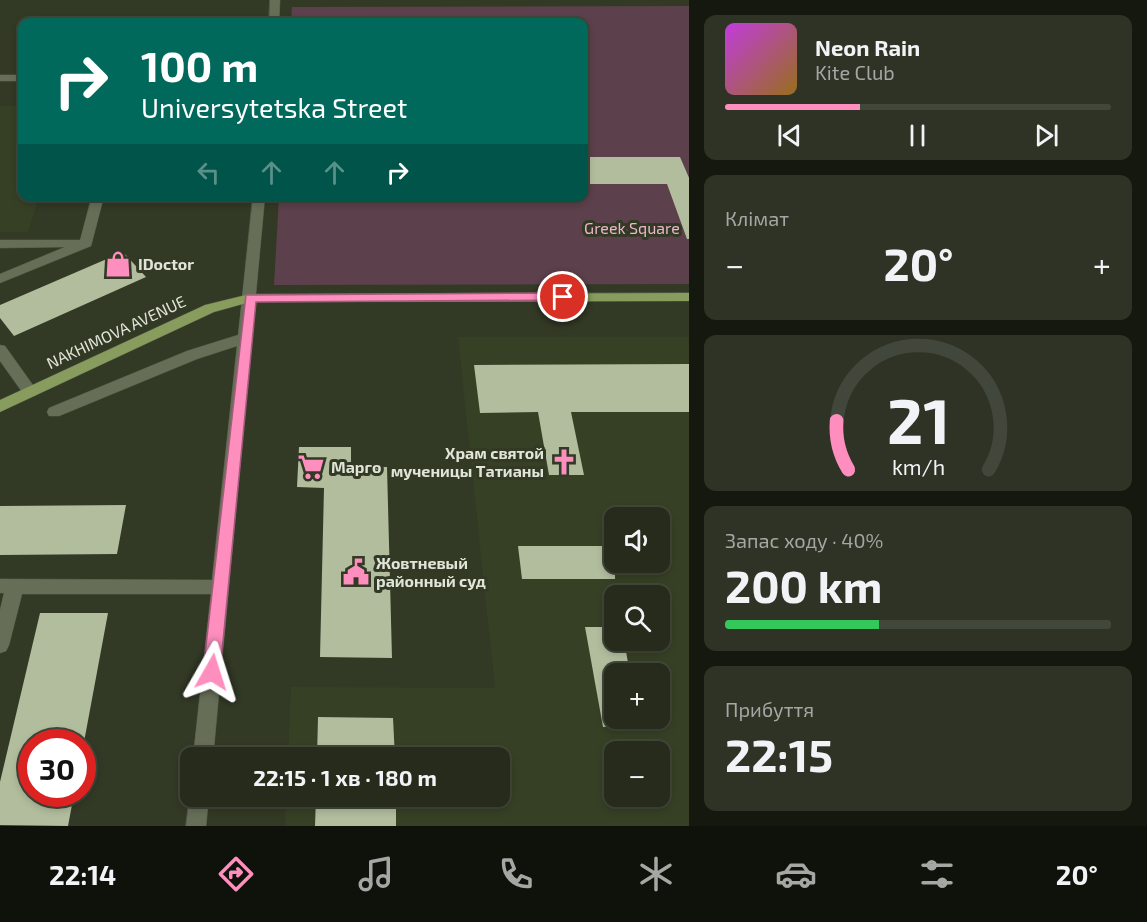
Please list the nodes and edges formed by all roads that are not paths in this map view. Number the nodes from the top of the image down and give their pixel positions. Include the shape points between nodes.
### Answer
1 (275, 0) edge
2 (274, 18) edge
3 (0, 78) edge
4 (18, 78) edge
5 (97, 201) edge
6 (259, 201) edge
7 (86, 243) junction
8 (0, 244) edge
9 (0, 279) edge
10 (689, 297) edge
11 (250, 298) junction
12 (246, 338) junction
13 (0, 351) edge
14 (30, 392) junction
15 (0, 406) edge
16 (54, 412) dead end
17 (8, 586) edge
18 (221, 587) junction
19 (0, 645) edge
20 (204, 747) edge
21 (198, 807) edge
22 (196, 826) edge

1 - 2 street
3 - 4 street
5 - 7 street
6 - 11 street
7 - 8 street
7 - 9 street
10 - 11 main road, NAKHIMOVA AVENUE
11 - 12 street
11 - 14 main road, NAKHIMOVA AVENUE via 210,308
12 - 16 street via 192,355
12 - 18 street
13 - 14 street
14 - 15 main road, NAKHIMOVA AVENUE
17 - 18 street
17 - 19 street
18 - 20 street
21 - 22 street

